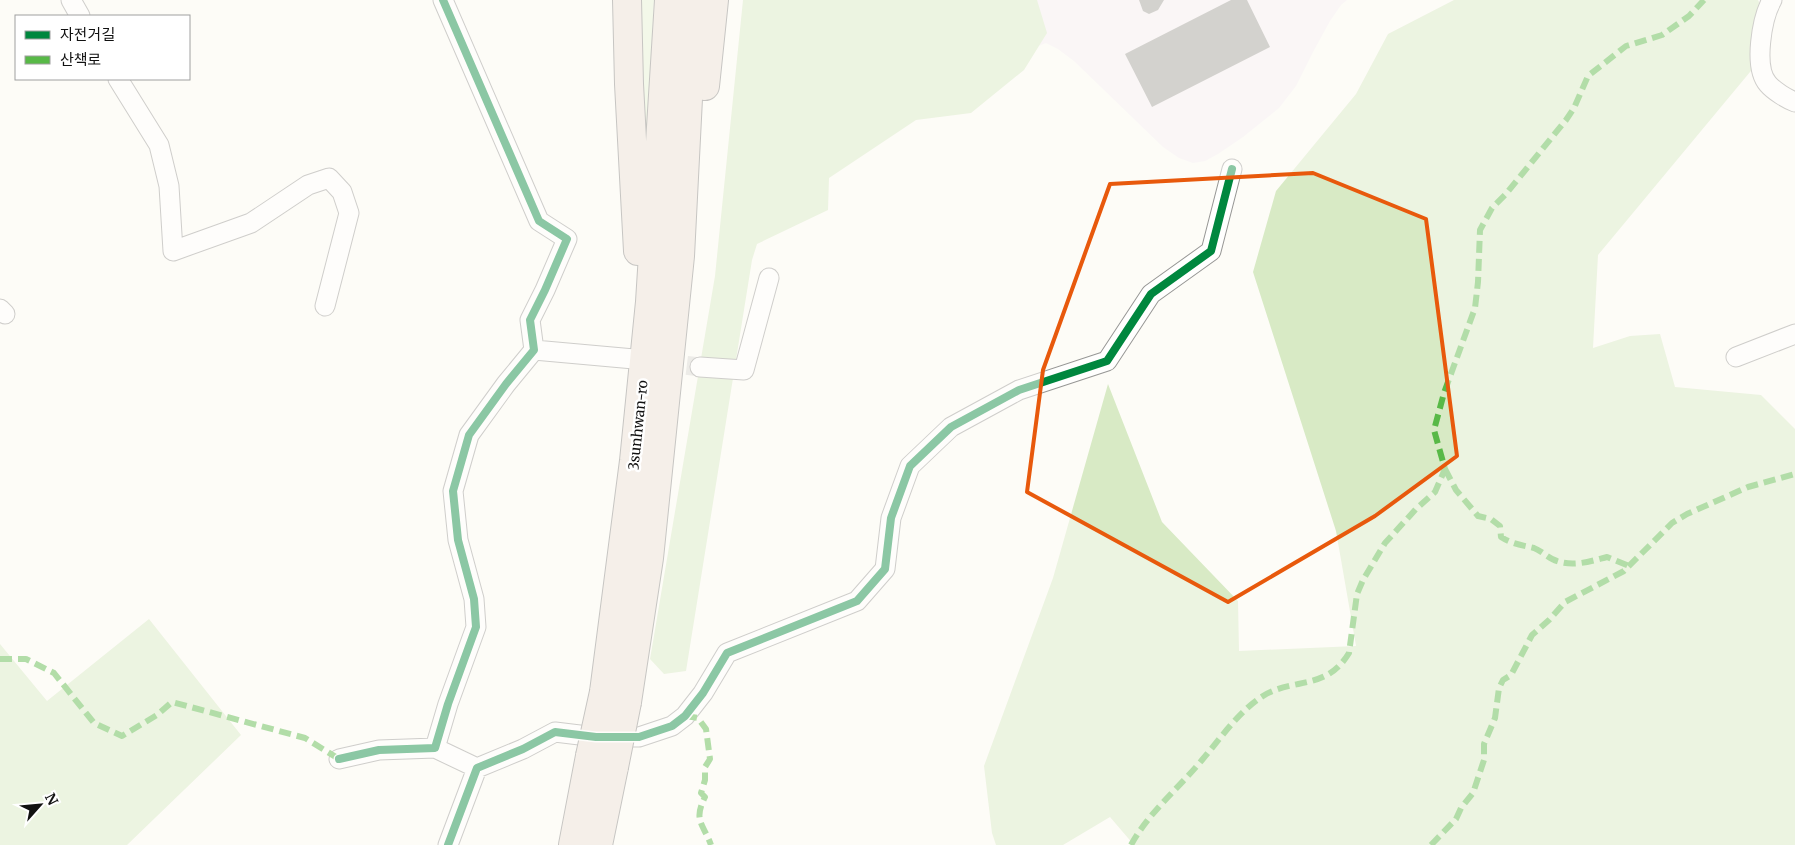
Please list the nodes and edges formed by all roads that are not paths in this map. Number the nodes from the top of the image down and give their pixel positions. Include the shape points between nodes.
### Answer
1 (70, 0) edge
2 (443, 0) edge
3 (627, 0) edge
4 (669, 0) edge
5 (693, 0) edge
6 (714, 0) edge
7 (1772, 0) edge
8 (79, 15) edge
9 (119, 80) edge
10 (1795, 102) edge
11 (1232, 169) dead end
12 (769, 278) dead end
13 (325, 306) dead end
14 (1794, 336) edge
15 (534, 350) junction
16 (1736, 357) dead end
17 (638, 365) junction
18 (700, 367) tunnel mouth
19 (656, 482) junction
20 (615, 697) junction
21 (435, 748) junction
22 (339, 759) dead end
23 (477, 768) junction
24 (448, 845) edge
25 (573, 845) edge
26 (598, 845) edge

1 - 8 street
2 - 15 street via 539,221 567,239 530,320
3 - 17 highway via 635,180
4 - 17 highway, 3sunhwan-ro via 650,302
5 - 19 highway, 3sunhwan-ro via 680,256
6 - 19 highway
7 - 10 street via 1766,10 1760,46 1763,74 1769,84
9 - 13 street via 159,146 169,186 174,251 251,223 308,185 329,178 342,192 349,213
11 - 23 street via 1210,251 1151,294 1106,361 1019,390 951,426 910,466 891,518 885,569 857,601 728,653 685,716 672,726 639,737 555,732
12 - 18 street via 744,370
14 - 16 street
15 - 17 street
15 - 21 street via 469,435 453,491 458,540 474,599 476,627
17 - 20 highway, 3sunhwan-ro via 634,461
19 - 20 highway, 3sunhwan-ro via 649,558
20 - 25 highway, 3sunhwan-ro, bridge via 590,756
20 - 26 highway, 3sunhwan-ro, bridge via 614,767
21 - 22 street via 379,750
21 - 23 street
23 - 24 street

